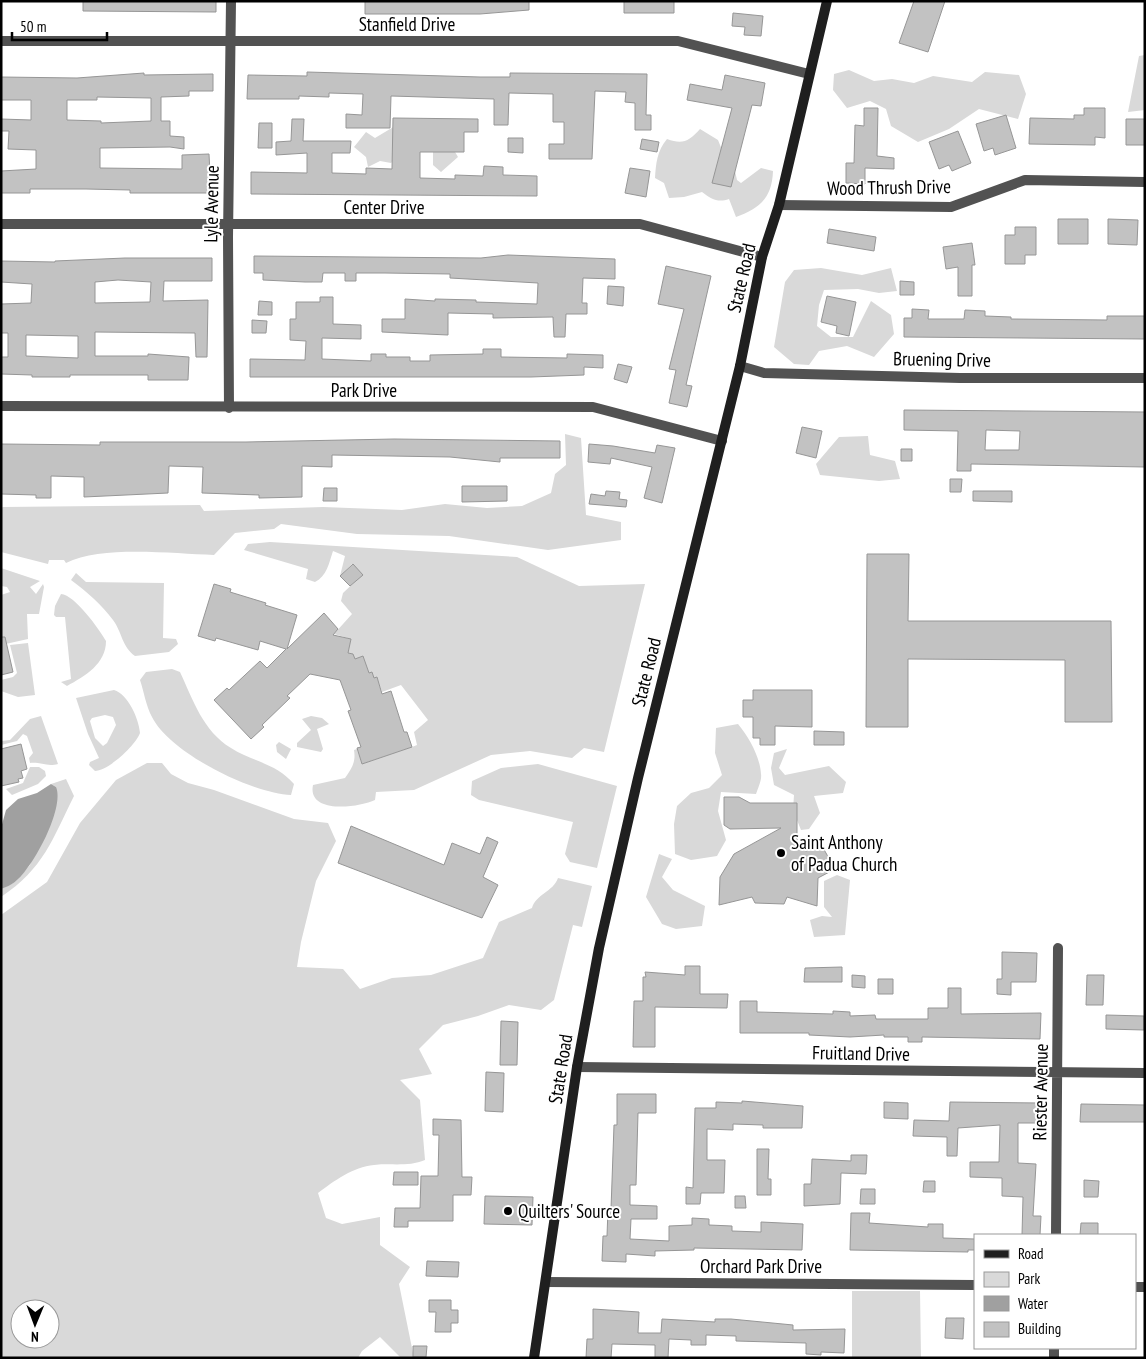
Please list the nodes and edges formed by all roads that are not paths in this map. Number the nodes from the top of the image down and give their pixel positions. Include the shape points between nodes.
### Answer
1 (231, 1) edge
2 (827, 1) edge
3 (1, 41) edge
4 (230, 42) junction
5 (809, 74) junction
6 (1145, 182) edge
7 (779, 205) junction
8 (1, 224) edge
9 (228, 225) junction
10 (762, 257) junction
11 (740, 366) junction
12 (1145, 378) edge
13 (1, 406) edge
14 (229, 408) junction
15 (722, 441) junction
16 (1058, 948) dead end
17 (577, 1067) junction
18 (1058, 1073) junction
19 (1145, 1074) edge
20 (1056, 1234) edge
21 (546, 1282) junction
22 (974, 1285) edge
23 (534, 1358) edge

1 - 4 street, Lyle Avenue
2 - 5 main road, State Road
3 - 4 street, Stanfield Drive
4 - 5 street, Stanfield Drive via 678,41
4 - 9 street, Lyle Avenue
5 - 7 main road, State Road
6 - 7 street, Wood Thrush Drive via 1025,180 951,207
7 - 10 main road, State Road
8 - 9 street, Center Drive
9 - 10 street, Center Drive via 640,224
9 - 14 street, Lyle Avenue
10 - 11 main road, State Road
11 - 12 street, Bruening Drive via 764,372 960,378
11 - 15 main road, State Road
13 - 14 street, Park Drive
14 - 15 street, Park Drive via 593,406
15 - 17 main road, State Road via 614,879
16 - 18 street, Riester Avenue
17 - 18 street, Fruitland Drive
17 - 21 main road, State Road
18 - 19 street, Fruitland Drive
18 - 20 street, Riester Avenue
21 - 22 street, Orchard Park Drive
21 - 23 main road, State Road

